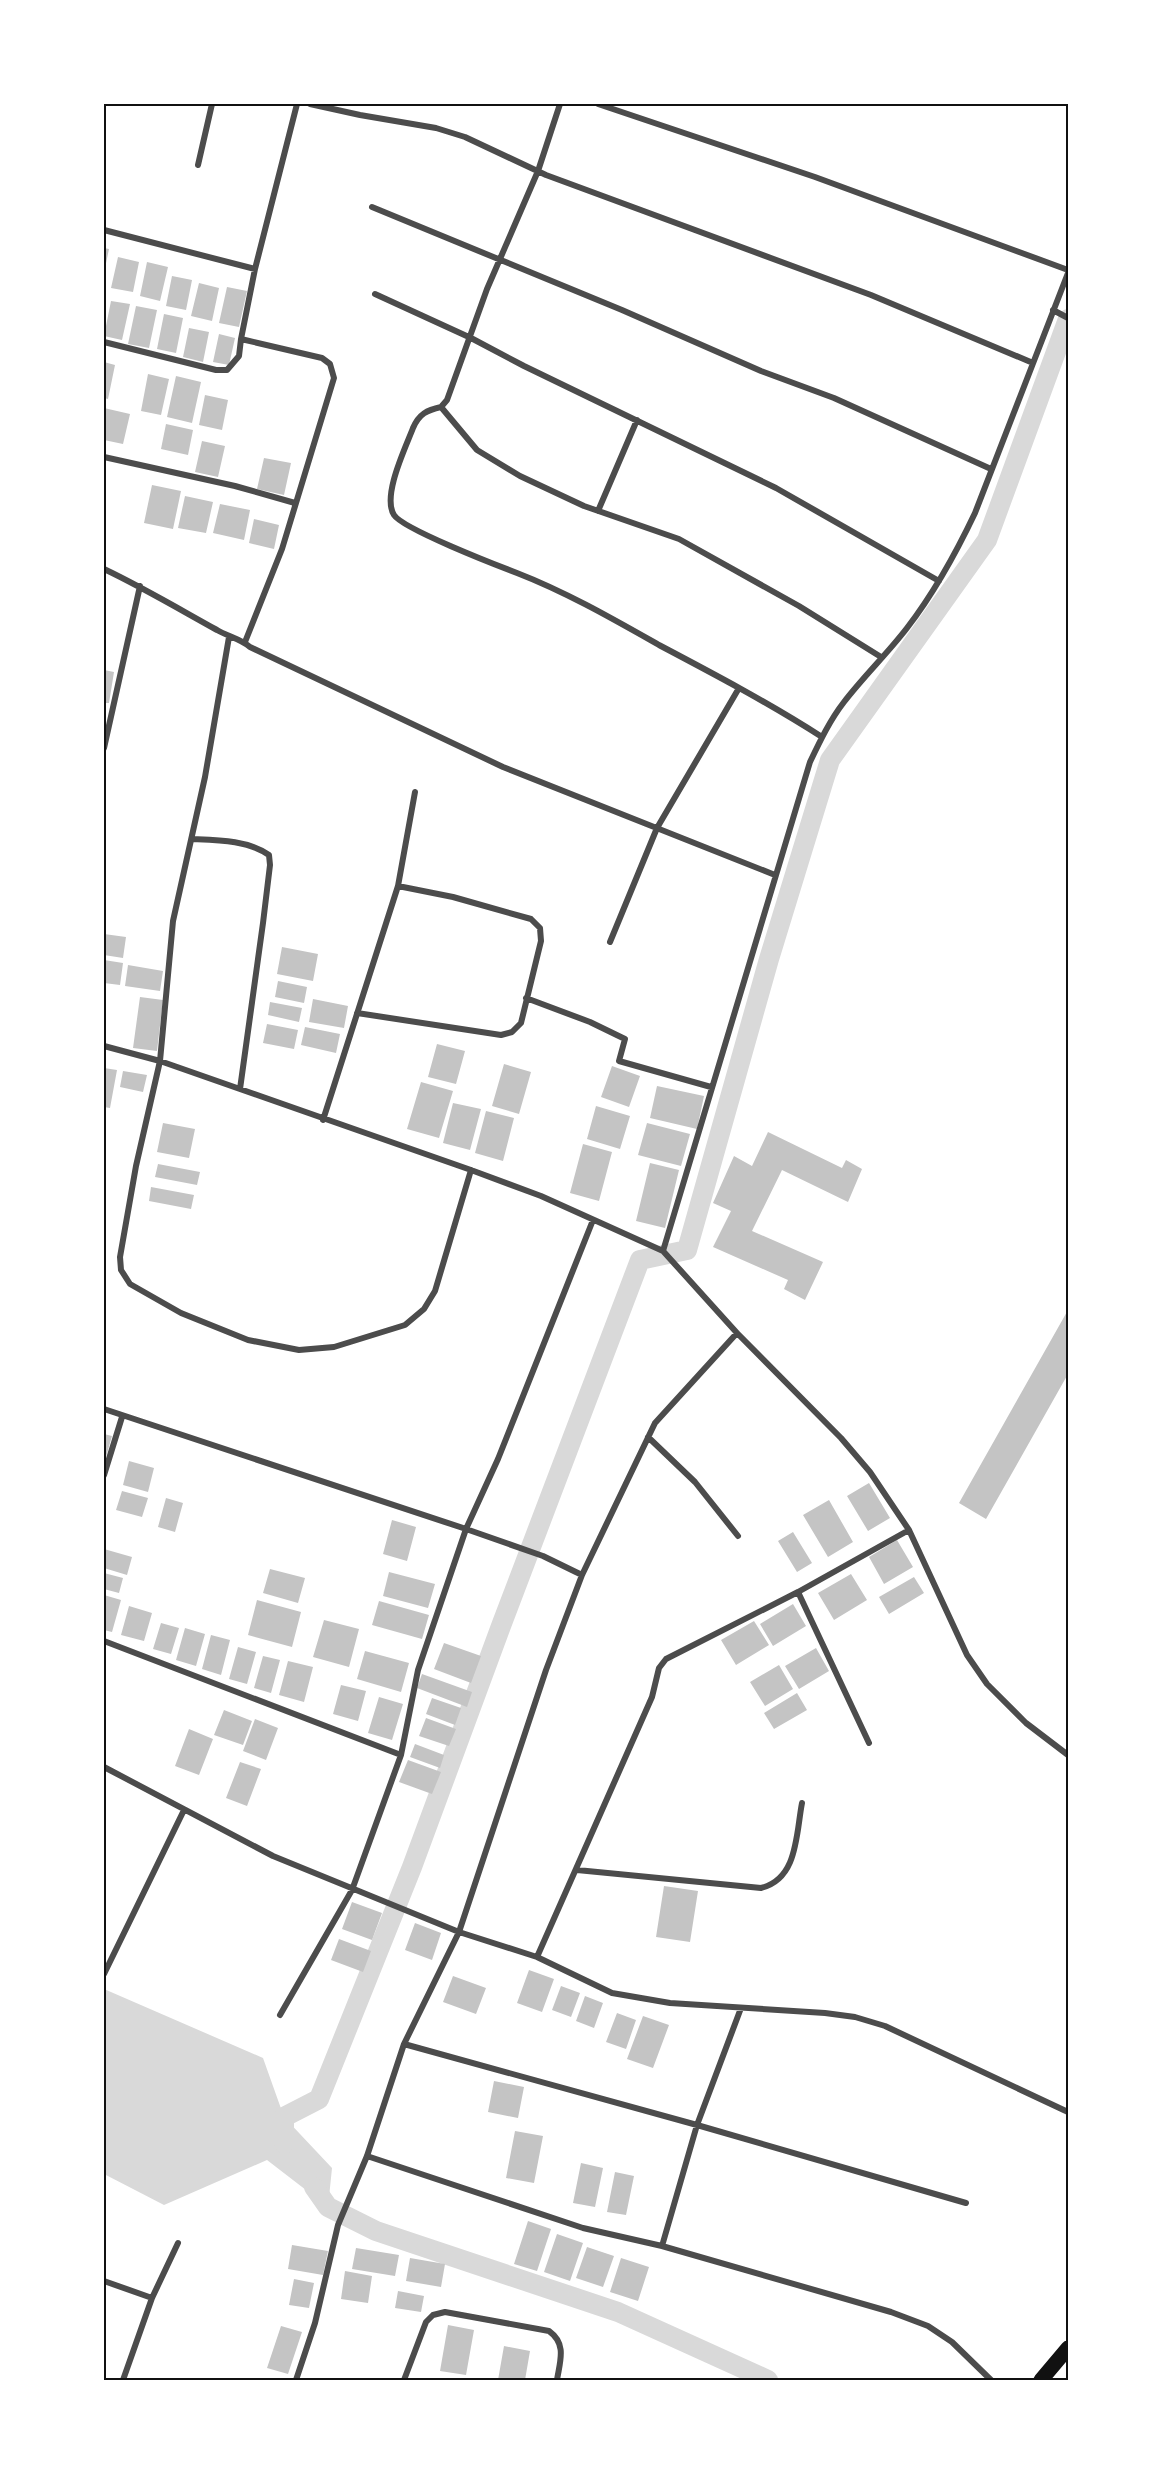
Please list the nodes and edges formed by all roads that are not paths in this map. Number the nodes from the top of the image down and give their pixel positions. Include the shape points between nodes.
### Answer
1 (212, 104) edge
2 (297, 104) edge
3 (310, 104) edge
4 (560, 104) edge
5 (598, 104) edge
6 (198, 165) dead end
7 (538, 171) junction
8 (372, 207) dead end
9 (104, 230) edge
10 (500, 260) junction
11 (255, 269) junction
12 (1068, 271) edge
13 (375, 294) dead end
14 (1053, 310) junction
15 (1067, 317) edge
16 (471, 338) junction
17 (241, 339) junction
18 (104, 342) edge
19 (1033, 363) junction
20 (441, 407) junction
21 (637, 420) junction
22 (104, 457) edge
23 (991, 469) junction
24 (295, 503) junction
25 (598, 511) junction
26 (104, 569) edge
27 (939, 581) junction
28 (140, 586) junction
29 (229, 637) junction
30 (245, 642) junction
31 (881, 657) junction
32 (739, 688) junction
33 (822, 737) junction
34 (104, 748) edge
35 (415, 792) dead end
36 (657, 828) junction
37 (192, 839) junction
38 (775, 875) junction
39 (398, 886) junction
40 (610, 942) dead end
41 (526, 998) junction
42 (357, 1013) junction
43 (104, 1046) edge
44 (160, 1061) junction
45 (711, 1087) junction
46 (240, 1089) junction
47 (323, 1120) junction
48 (471, 1170) junction
49 (593, 1220) junction
50 (663, 1252) junction
51 (737, 1333) junction
52 (104, 1409) edge
53 (122, 1417) junction
54 (648, 1437) junction
55 (104, 1475) edge
56 (466, 1529) junction
57 (909, 1530) junction
58 (738, 1536) dead end
59 (582, 1575) junction
60 (798, 1592) junction
61 (104, 1641) edge
62 (869, 1743) dead end
63 (401, 1755) junction
64 (1068, 1755) edge
65 (104, 1767) edge
66 (801, 1803) dead end
67 (184, 1810) junction
68 (577, 1870) junction
69 (352, 1890) junction
70 (459, 1932) junction
71 (537, 1957) junction
72 (104, 1974) edge
73 (741, 2008) junction
74 (280, 2016) dead end
75 (404, 2044) junction
76 (1068, 2112) edge
77 (697, 2125) junction
78 (367, 2156) junction
79 (966, 2203) dead end
80 (178, 2243) dead end
81 (662, 2246) junction
82 (104, 2281) edge
83 (152, 2298) junction
84 (1068, 2348) edge
85 (123, 2380) edge
86 (296, 2380) edge
87 (404, 2380) edge
88 (557, 2380) edge
89 (991, 2380) edge
90 (1041, 2380) edge

1 - 6 street
2 - 11 street
3 - 7 street via 436,128
4 - 7 street
5 - 12 street via 814,177
7 - 10 street
7 - 19 street via 872,295
8 - 10 street
9 - 11 street
10 - 16 street
10 - 23 street via 834,398
11 - 17 street
12 - 14 street
13 - 16 street
14 - 15 street
14 - 19 street
16 - 20 street
16 - 21 street
17 - 18 street via 239,356 227,370
17 - 24 street via 322,358 333,370 334,378
19 - 23 street
20 - 25 street via 477,450 520,476
20 - 32 street via 428,410 412,428 392,489 390,506 396,518 623,624
21 - 25 street
21 - 27 street via 776,488
22 - 24 street
23 - 27 street via 975,513
24 - 30 street via 282,549
25 - 31 street via 679,539
26 - 28 street
27 - 31 street via 907,628
28 - 29 street
28 - 34 street
29 - 30 street
29 - 37 street
30 - 36 street via 503,767
31 - 33 street via 843,703
32 - 33 street
32 - 36 street
33 - 38 street via 800,789
35 - 39 street
36 - 38 street
36 - 40 street
37 - 44 street via 173,921
37 - 46 street via 258,848 269,855
38 - 45 street
39 - 41 street via 531,919 540,928 541,941
39 - 42 street
41 - 42 street via 521,1023 512,1032 501,1035
41 - 45 street via 625,1039 619,1061
42 - 47 street
43 - 44 street
44 - 46 street
44 - 48 street via 136,1166 120,1257 122,1270 130,1284 180,1313 248,1340 299,1350 333,1347 405,1325 424,1309 435,1291
45 - 50 street
46 - 47 street
47 - 48 street
48 - 49 street
49 - 50 street
49 - 56 street
50 - 51 street
51 - 54 street via 670,1405
51 - 57 street via 841,1438 870,1472
52 - 53 street
53 - 55 street
53 - 56 street
54 - 58 street via 695,1482
54 - 59 street
56 - 59 street
56 - 63 street via 418,1670
57 - 60 street
57 - 64 street via 967,1655 987,1684 1026,1723
59 - 70 street via 552,1651
60 - 62 street
60 - 68 street via 666,1659
61 - 63 street
63 - 69 street
65 - 67 street
66 - 68 street via 791,1860 784,1875 773,1885 761,1888
67 - 69 street via 273,1856
67 - 72 street
68 - 71 street
69 - 70 street
69 - 74 street
70 - 71 street
70 - 75 street
71 - 73 street via 612,1993 670,2003
73 - 76 street via 825,2013 885,2026
73 - 77 street
75 - 77 street
75 - 78 street
77 - 79 street
77 - 81 street
78 - 81 street via 583,2228
78 - 86 street via 338,2225 315,2323
80 - 83 street
81 - 89 street via 928,2326 952,2342
82 - 83 street
83 - 85 street
84 - 90 main road
87 - 88 street via 426,2322 444,2312 549,2331 560,2343 562,2353

